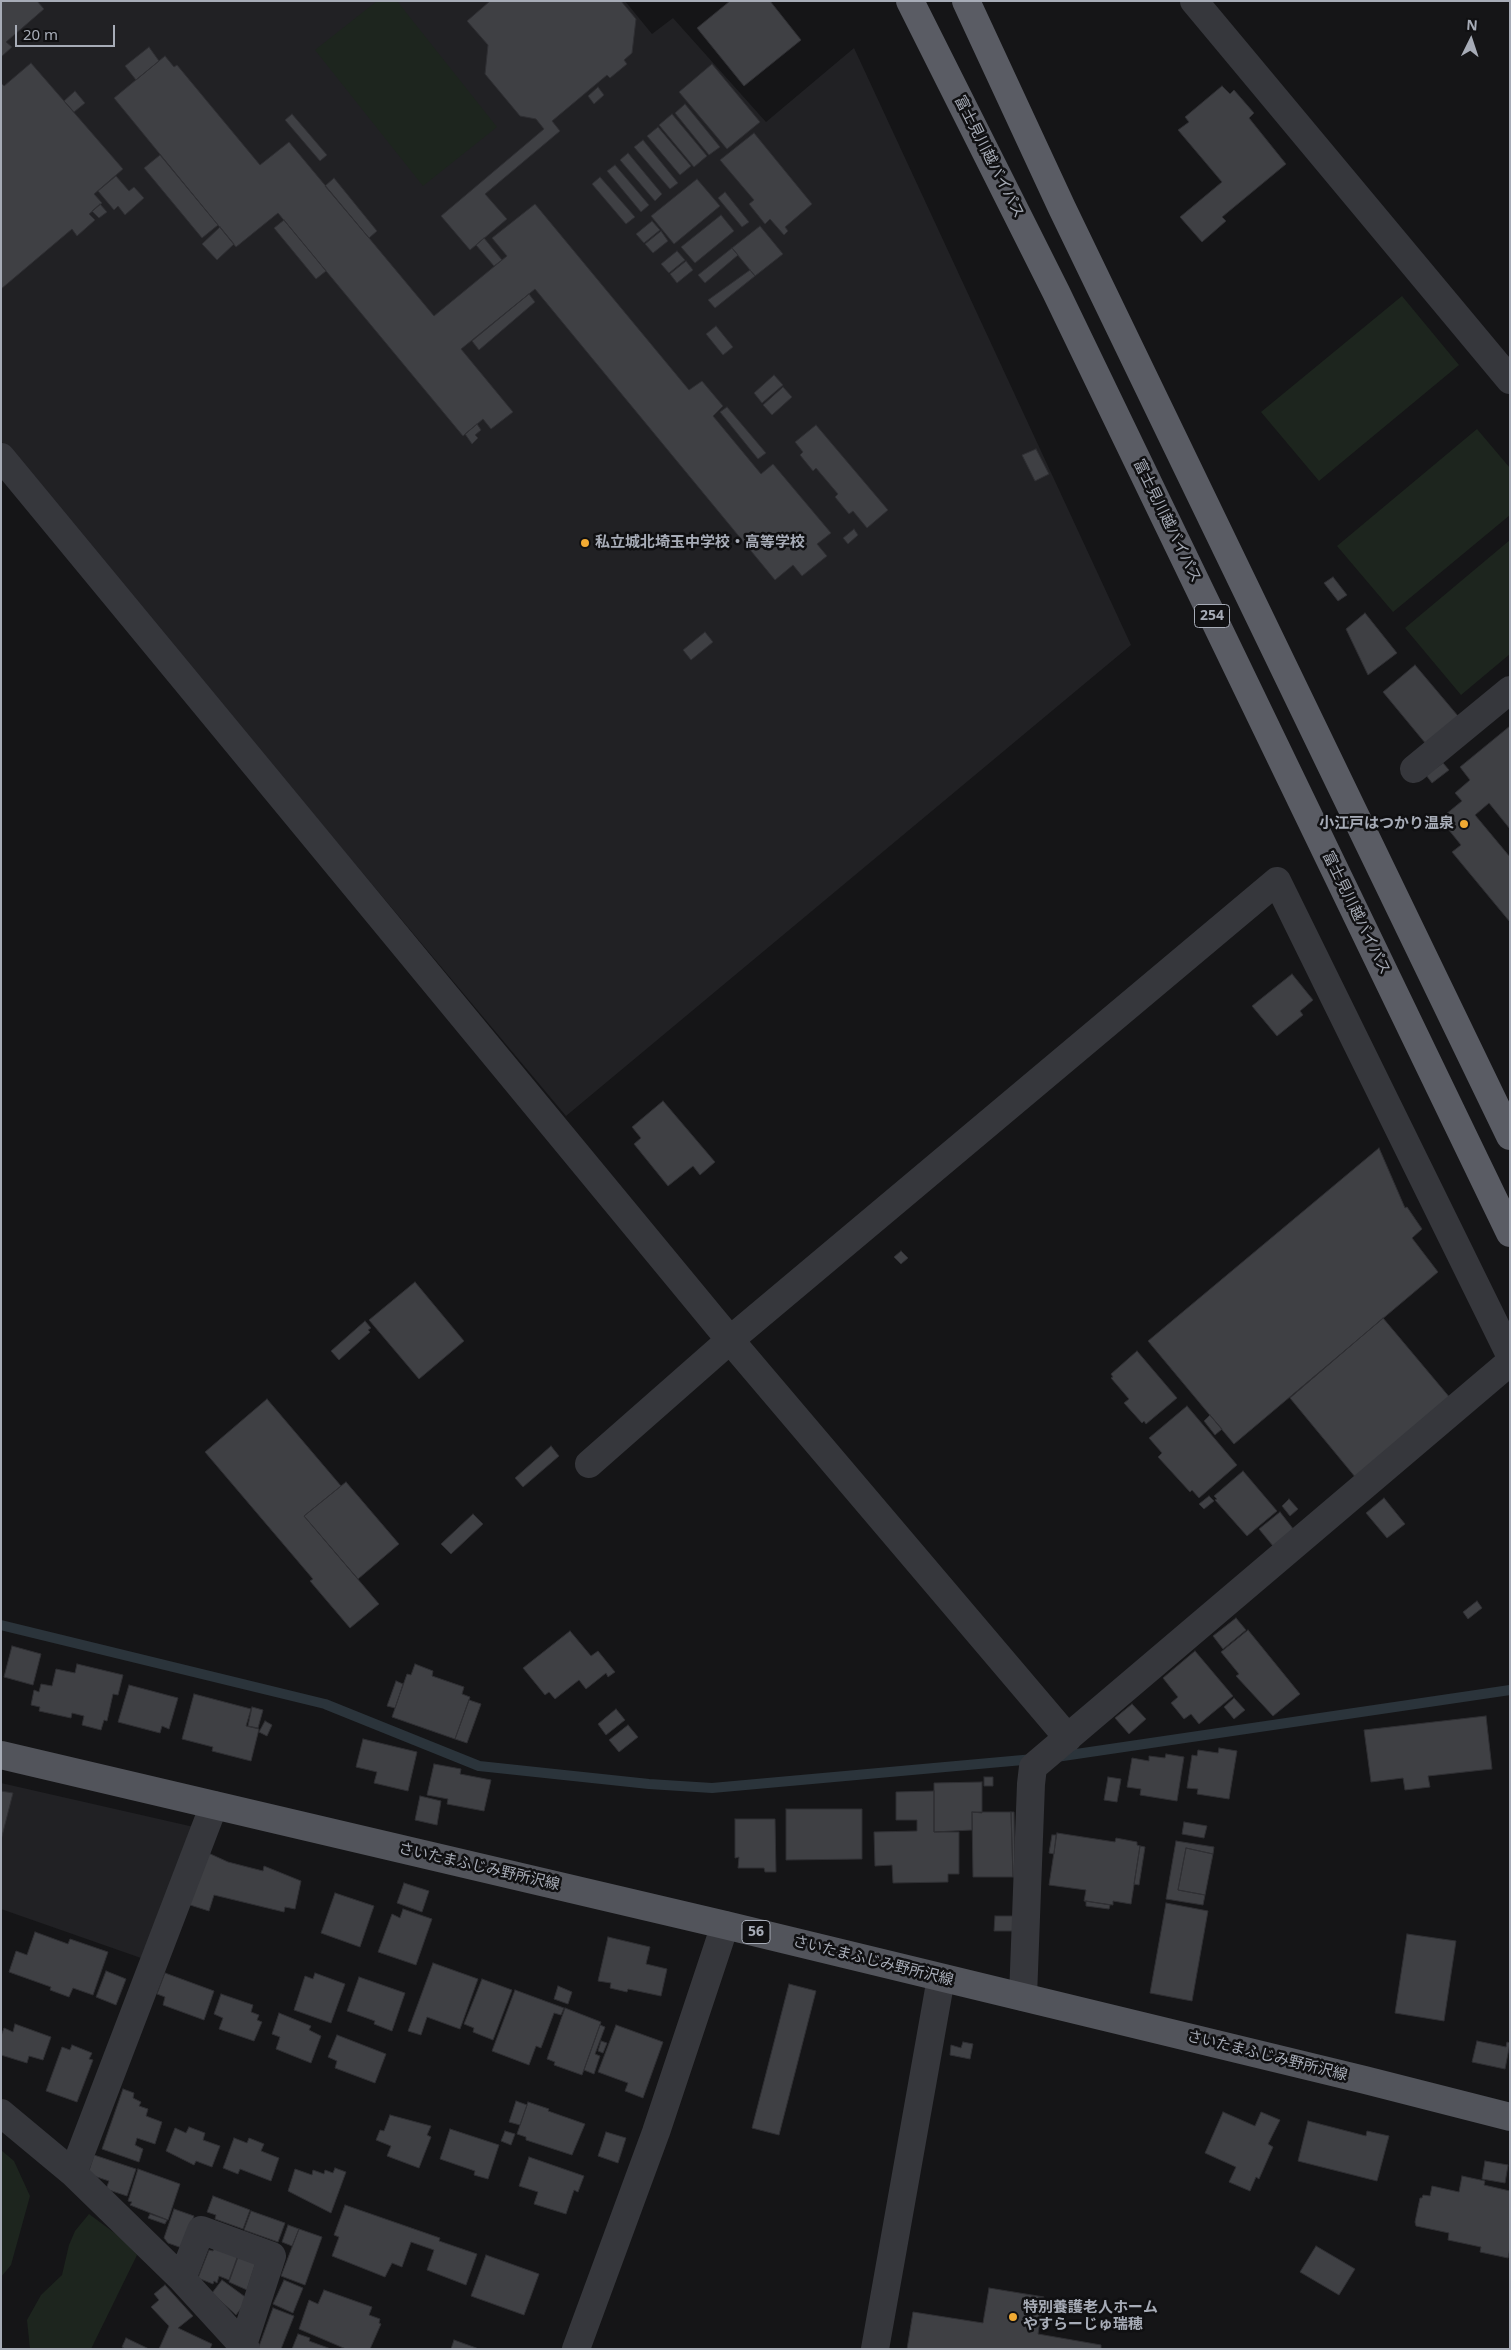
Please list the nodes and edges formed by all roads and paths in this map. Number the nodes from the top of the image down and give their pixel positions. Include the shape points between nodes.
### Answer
1 (910, 1) edge
2 (966, 1) edge
3 (1194, 1) edge
4 (1510, 380) edge
5 (1, 457) edge
6 (1510, 690) edge
7 (1414, 769) dead end
8 (1510, 1136) edge
9 (1510, 1233) edge
10 (730, 1340) junction
11 (1510, 1355) edge
12 (1510, 1362) edge
13 (589, 1464) dead end
14 (1068, 1738) junction
15 (1, 1755) edge
16 (214, 1805) junction
17 (725, 1924) junction
18 (941, 1978) junction
19 (1023, 1997) junction
20 (1, 2113) edge
21 (1510, 2117) edge
22 (73, 2173) junction
23 (182, 2279) junction
24 (245, 2347) edge
25 (576, 2349) edge
26 (875, 2349) edge

1 - 9 highway, 富士見川越バイパス / 254 via 1060,301
2 - 8 highway, 254 via 1062,208
3 - 4 street
5 - 10 street
6 - 7 street
10 - 11 street via 1277,881
10 - 13 street
10 - 14 street
12 - 14 street
14 - 19 street via 1033,1767
15 - 16 main road, さいたまふじみ野所沢線 / 56
16 - 17 main road, さいたまふじみ野所沢線 / 56
16 - 22 street
17 - 18 main road, さいたまふじみ野所沢線 / 56
17 - 25 street via 656,2132
18 - 19 main road, さいたまふじみ野所沢線 / 56
18 - 26 street
19 - 21 main road, さいたまふじみ野所沢線 / 56
20 - 22 street
22 - 23 street
23 - 24 street
23 - 24 street via 201,2230 272,2256

